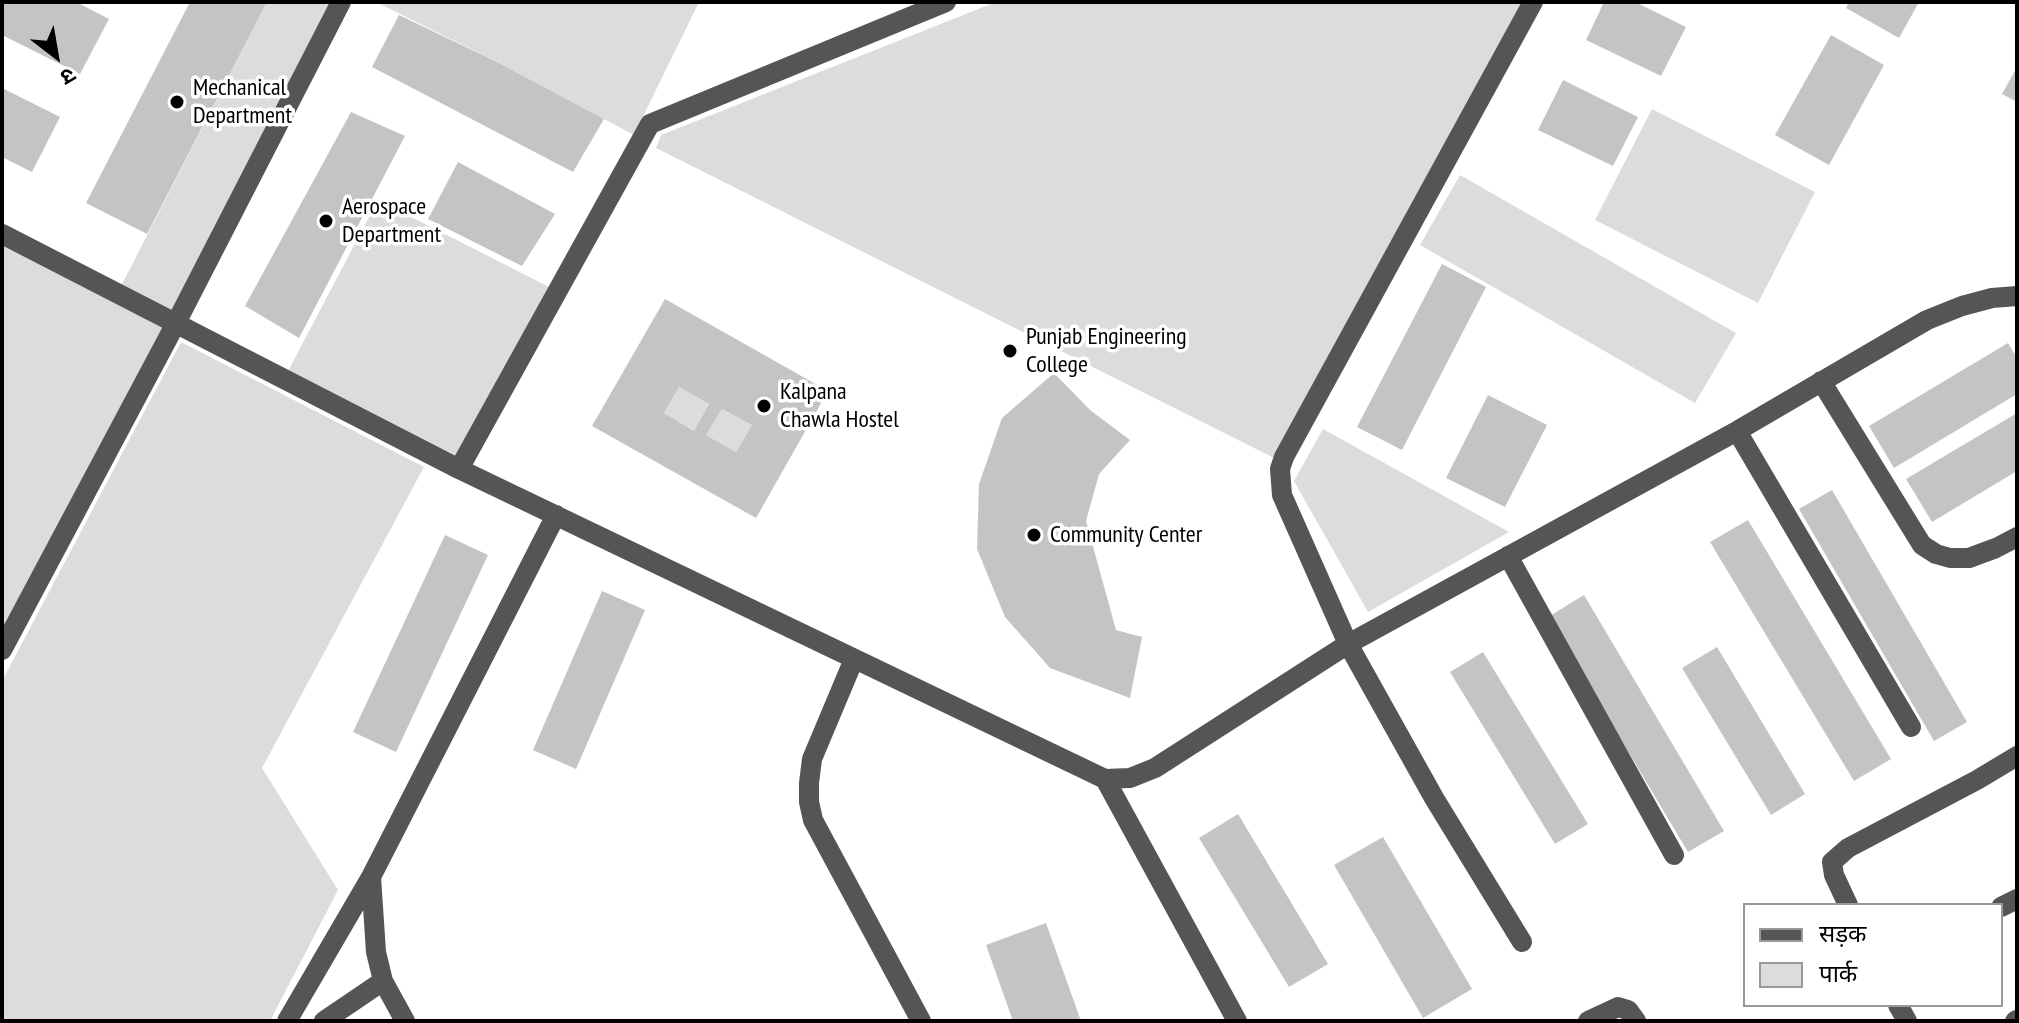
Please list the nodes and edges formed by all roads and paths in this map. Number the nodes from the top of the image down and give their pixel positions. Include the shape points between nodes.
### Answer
1 (341, 2) edge
2 (946, 2) edge
3 (1533, 2) edge
4 (2, 234) edge
5 (2017, 296) edge
6 (176, 323) junction
7 (1821, 381) junction
8 (1737, 431) junction
9 (459, 469) junction
10 (556, 515) junction
11 (2017, 537) edge
12 (1508, 556) junction
13 (1348, 644) junction
14 (2, 650) edge
15 (854, 659) junction
16 (1911, 727) dead end
17 (2017, 756) edge
18 (1105, 779) junction
19 (1674, 855) dead end
20 (371, 877) junction
21 (1847, 903) edge
22 (1522, 942) dead end
23 (383, 981) junction
24 (287, 1021) edge
25 (324, 1021) edge
26 (405, 1021) edge
27 (921, 1021) edge
28 (1237, 1021) edge
29 (1588, 1021) edge
30 (1636, 1021) edge

1 - 6 street
2 - 9 street via 650,124
3 - 13 street via 1280,469 1282,495
4 - 6 street
5 - 7 street via 1992,298 1927,320
6 - 9 street
6 - 14 street
7 - 8 street
7 - 11 street via 1922,545 1950,558 1969,558
8 - 12 street
8 - 16 street
9 - 10 street
10 - 15 street
10 - 20 street
12 - 13 street
12 - 19 street
13 - 18 street via 1155,768 1130,778
13 - 22 street
15 - 18 street
15 - 27 street via 812,759 809,802 813,820
17 - 21 street via 1848,848 1832,862
18 - 28 street
20 - 23 street
20 - 24 street
23 - 25 street
23 - 26 street
29 - 30 street via 1618,1007

